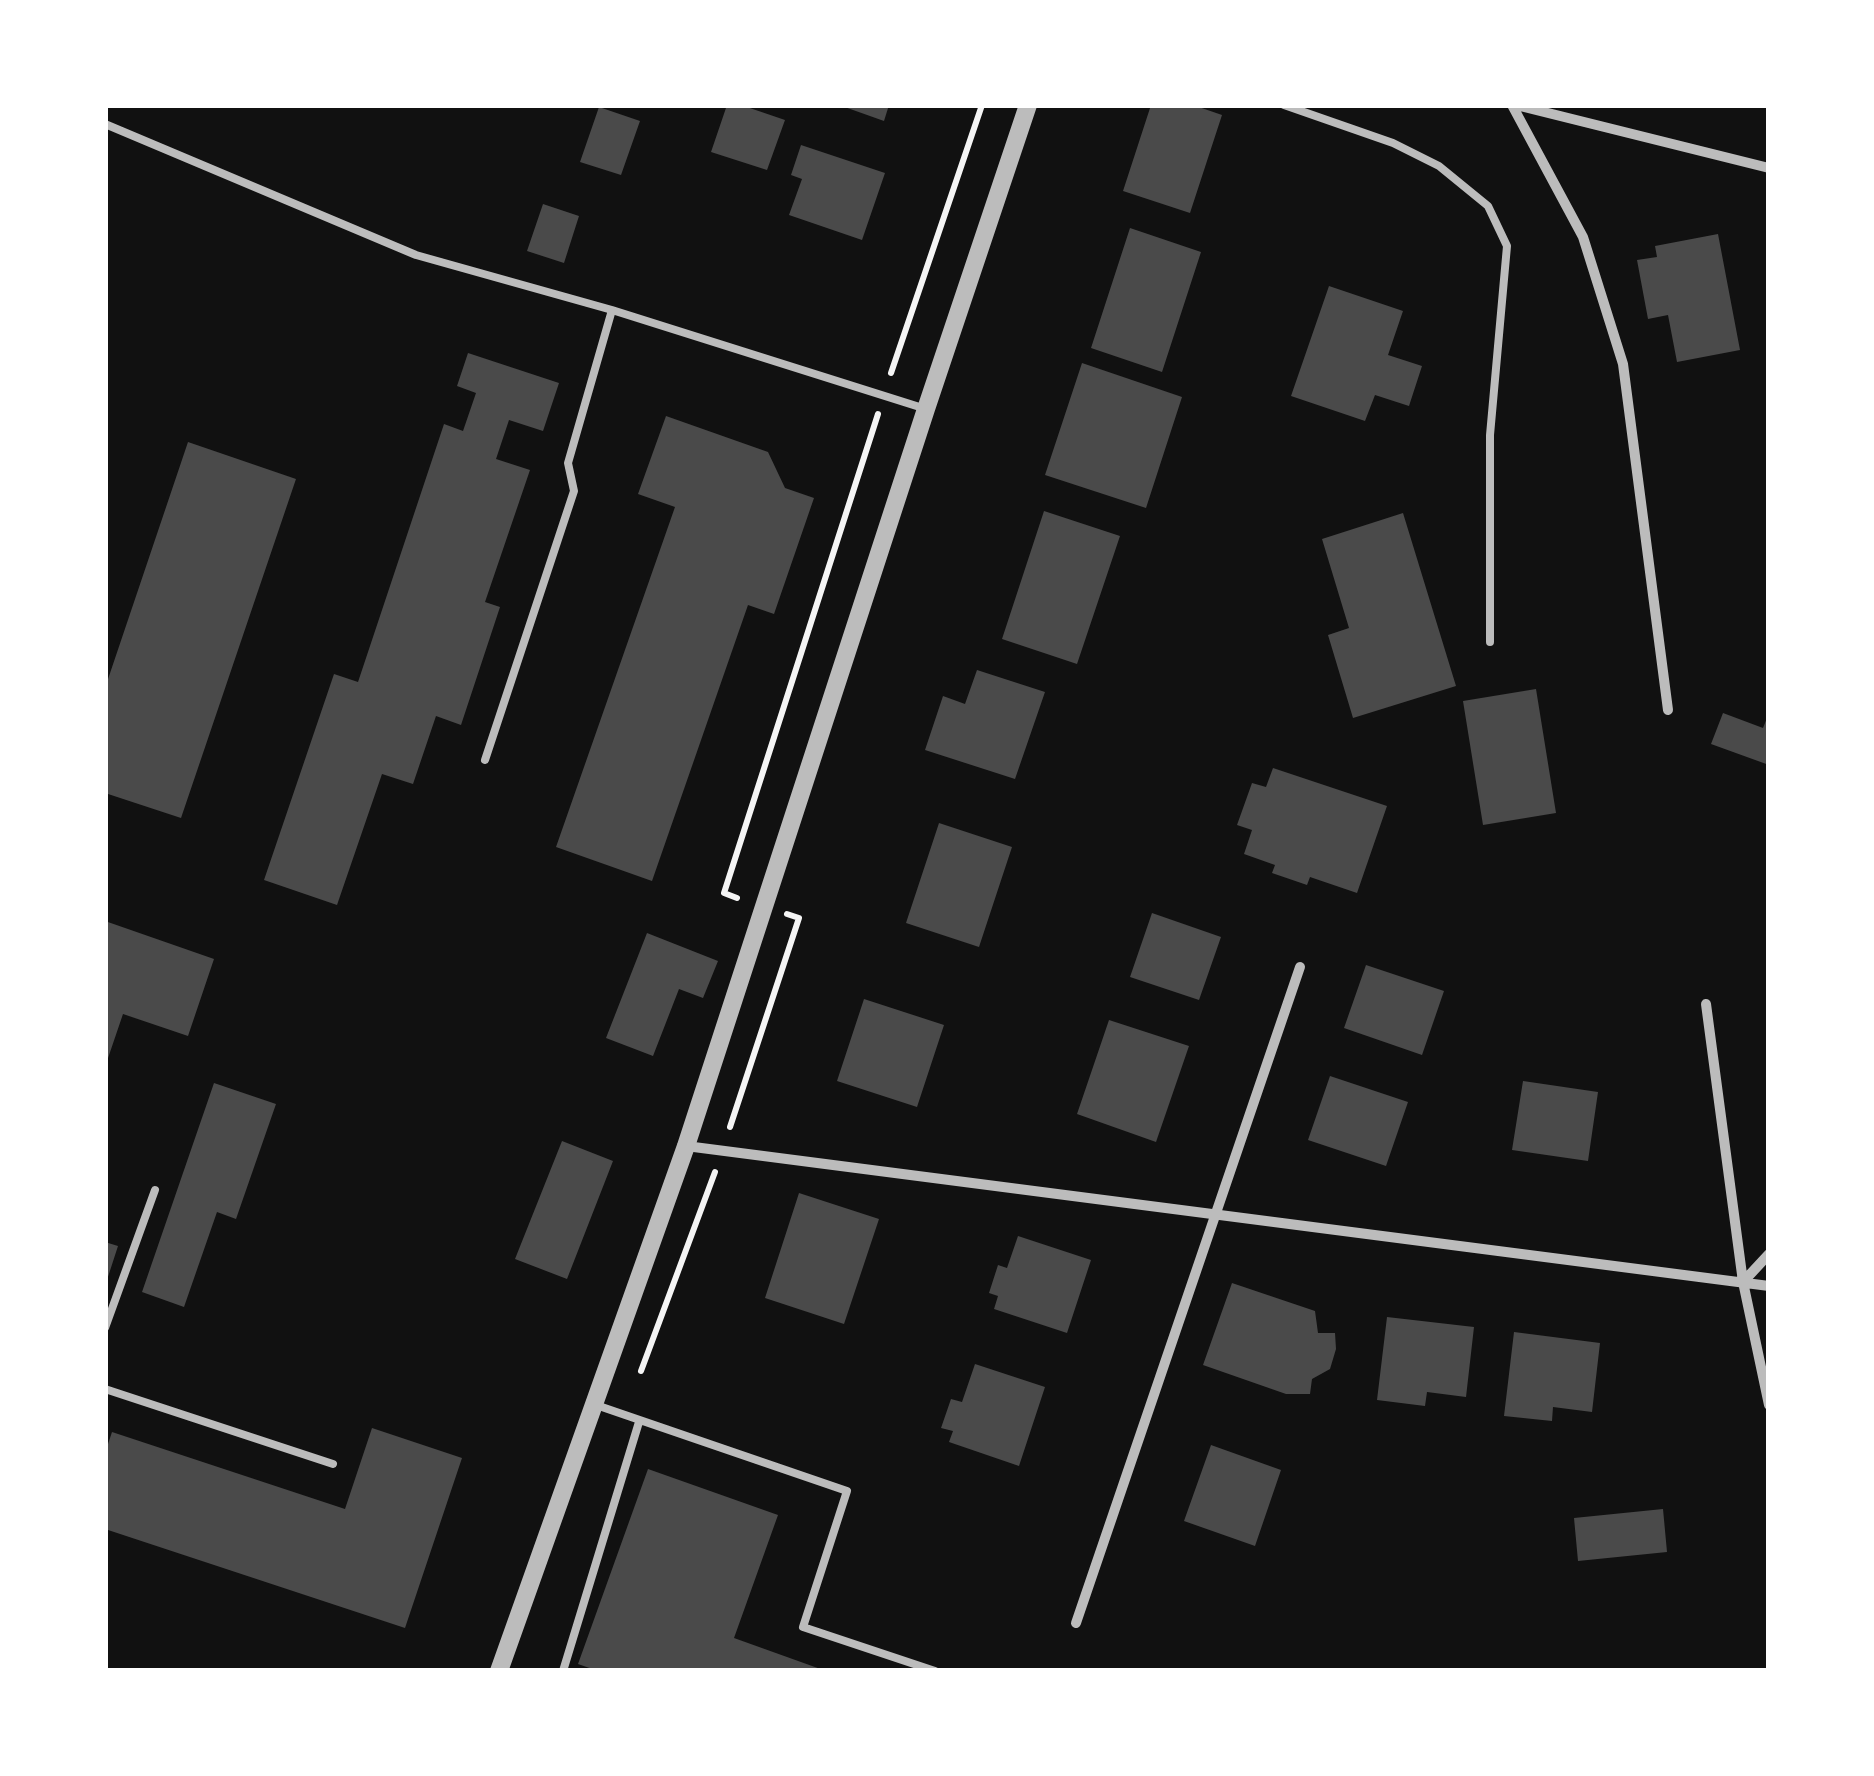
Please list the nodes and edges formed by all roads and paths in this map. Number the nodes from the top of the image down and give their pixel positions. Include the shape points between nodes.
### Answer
1 (1028, 105) edge
2 (1284, 105) edge
3 (1514, 105) edge
4 (105, 124) edge
5 (1769, 168) edge
6 (612, 310) junction
7 (926, 409) junction
8 (1490, 642) dead end
9 (1668, 710) dead end
10 (485, 760) dead end
11 (1300, 966) dead end
12 (1706, 1004) dead end
13 (686, 1146) junction
14 (155, 1190) dead end
15 (1216, 1214) junction
16 (1769, 1254) edge
17 (1743, 1282) junction
18 (1769, 1286) edge
19 (105, 1328) edge
20 (105, 1389) edge
21 (596, 1405) junction
22 (1769, 1405) edge
23 (639, 1422) junction
24 (333, 1464) dead end
25 (1076, 1624) dead end
26 (499, 1671) edge
27 (564, 1671) edge
28 (936, 1671) edge

1 - 7 street
2 - 8 lane via 1439,166 1488,206 1507,246 1490,435
3 - 5 street
3 - 9 street via 1583,237 1622,364
4 - 6 lane via 416,255
6 - 7 lane
6 - 10 lane via 568,463 574,491
7 - 13 street
11 - 15 street
12 - 17 street
13 - 15 street
13 - 21 street
14 - 19 lane
15 - 17 street
15 - 25 street
16 - 17 street
17 - 18 street
17 - 22 street
20 - 24 lane
21 - 23 lane
21 - 26 street
23 - 27 lane
23 - 28 lane via 848,1491 804,1628

